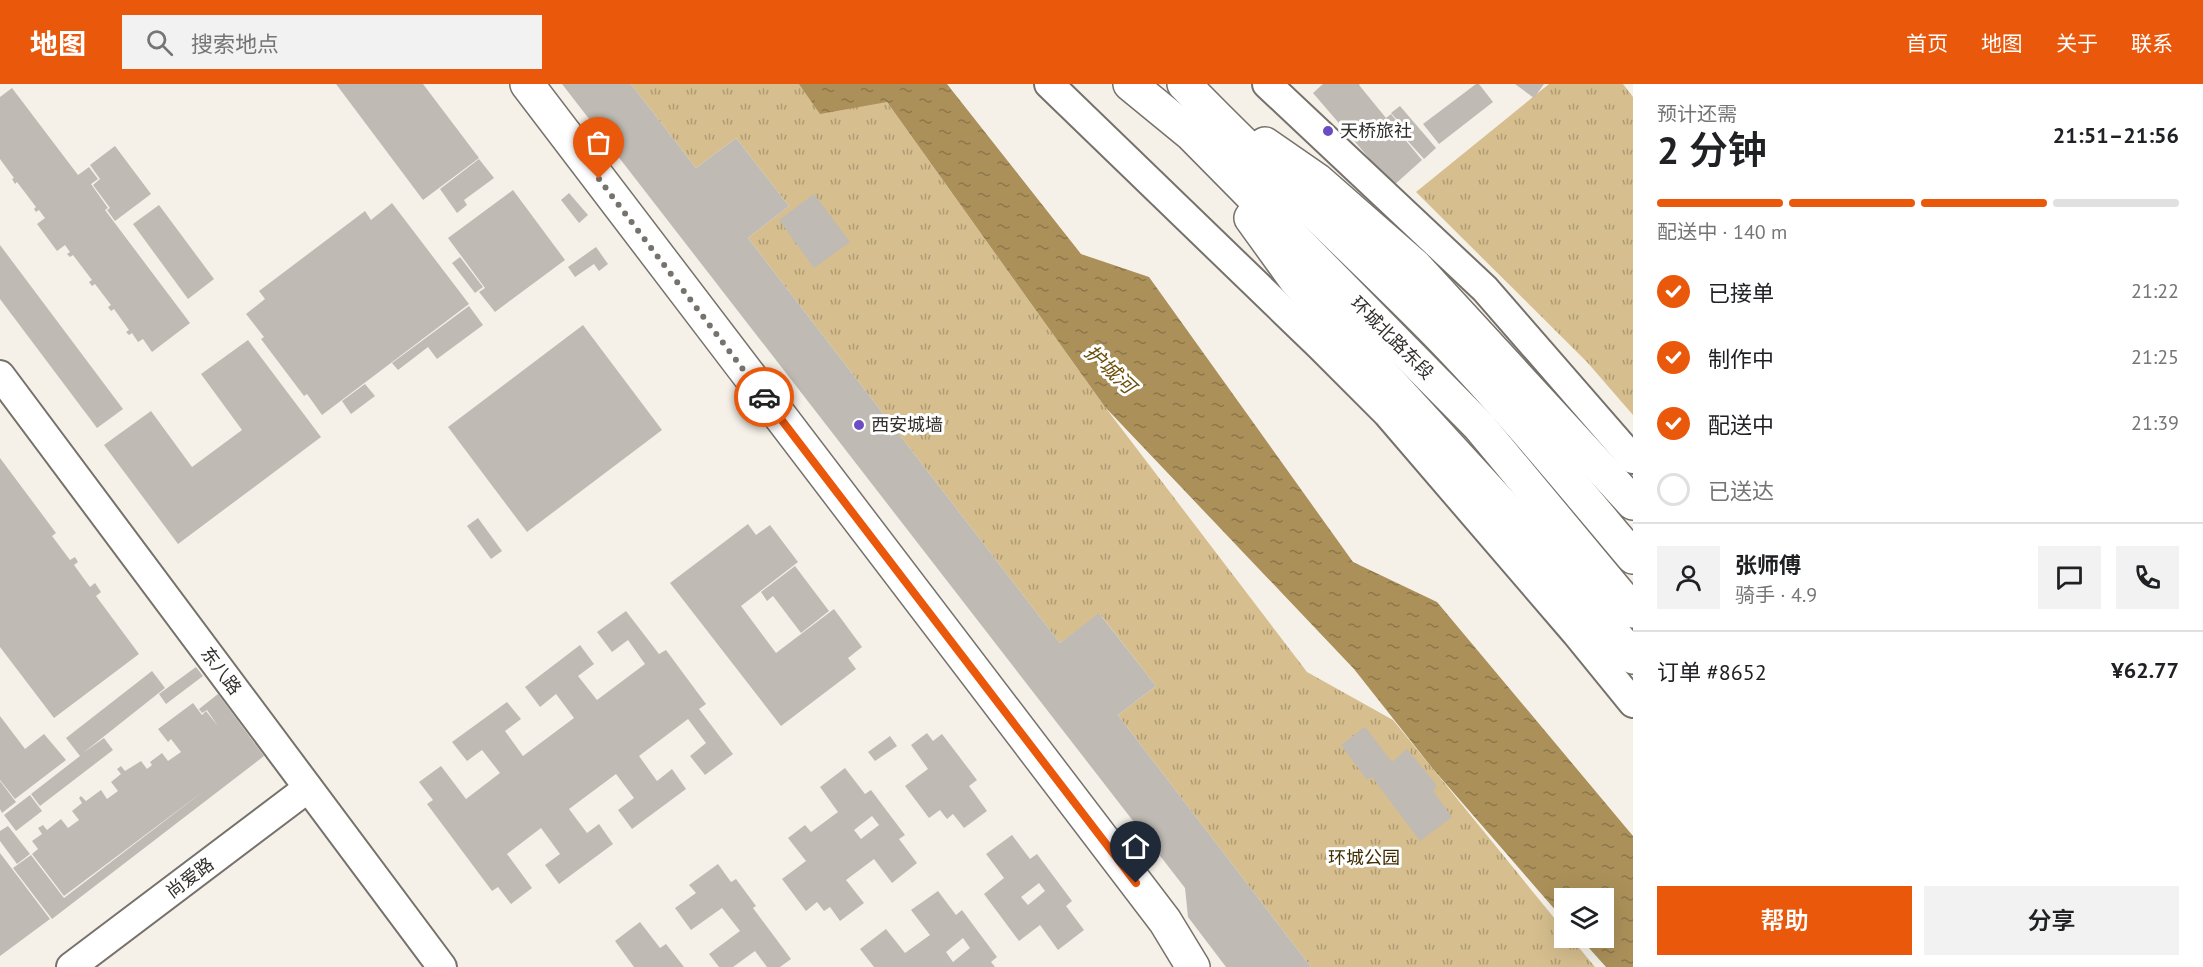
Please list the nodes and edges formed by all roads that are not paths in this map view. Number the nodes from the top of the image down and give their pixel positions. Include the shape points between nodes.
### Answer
1 (527, 84) edge
2 (1049, 84) edge
3 (1130, 84) edge
4 (1267, 84) edge
5 (1190, 91) edge
6 (1191, 134) junction
7 (1426, 255) junction
8 (0, 375) edge
9 (1633, 459) edge
10 (1633, 503) edge
11 (1633, 557) edge
12 (1633, 610) edge
13 (1633, 657) edge
14 (1633, 703) edge
15 (308, 788) junction
16 (71, 967) edge
17 (442, 967) edge
18 (1193, 967) edge

1 - 18 main road via 1165,921
2 - 14 street via 1387,413
3 - 6 main road, 环城北路东段
4 - 7 street
5 - 7 main road
5 - 11 main road, 环城北路东段 via 1440,336
6 - 12 main road, 环城北路东段 via 1479,426
6 - 13 main road via 1296,279 1548,555
7 - 9 street via 1485,289
7 - 10 main road
8 - 15 street, 东八路
15 - 16 street, 尚爱路
15 - 17 street, 东八路

